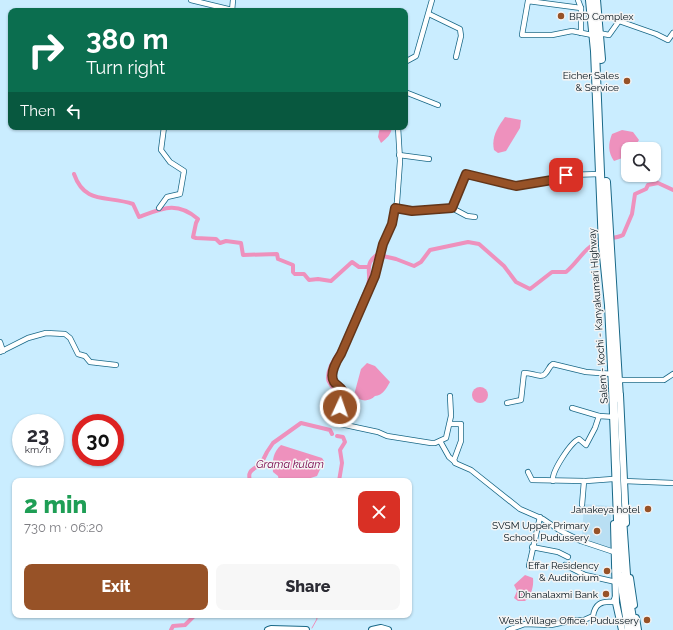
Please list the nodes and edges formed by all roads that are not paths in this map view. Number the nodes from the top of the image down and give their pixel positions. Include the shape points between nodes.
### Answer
1 (191, 0) edge
2 (432, 0) edge
3 (578, 0) edge
4 (590, 0) edge
5 (596, 0) edge
6 (221, 8) edge
7 (581, 8) junction
8 (429, 14) junction
9 (581, 33) junction
10 (596, 34) junction
11 (673, 34) edge
12 (456, 57) dead end
13 (408, 60) edge
14 (408, 93) edge
15 (438, 105) dead end
16 (164, 130) edge
17 (398, 130) edge
18 (399, 155) junction
19 (429, 159) dead end
20 (601, 174) junction
21 (159, 208) dead end
22 (395, 208) junction
23 (452, 208) junction
24 (475, 217) dead end
25 (606, 232) junction
26 (0, 342) edge
27 (2, 352) edge
28 (116, 365) dead end
29 (673, 374) edge
30 (617, 380) junction
31 (450, 396) dead end
32 (507, 403) dead end
33 (572, 408) dead end
34 (599, 416) junction
35 (615, 417) junction
36 (450, 424) junction
37 (440, 441) junction
38 (455, 462) junction
39 (616, 462) junction
40 (528, 472) dead end
41 (613, 479) junction
42 (552, 481) junction
43 (584, 481) junction
44 (624, 481) junction
45 (673, 484) edge
46 (582, 504) dead end
47 (540, 517) junction
48 (532, 547) junction
49 (614, 552) junction
50 (568, 557) dead end
51 (565, 565) dead end
52 (529, 566) dead end
53 (616, 582) junction
54 (616, 596) junction
55 (268, 630) edge
56 (306, 630) edge
57 (372, 630) edge
58 (388, 630) edge
59 (508, 630) edge
60 (622, 630) edge
61 (629, 630) edge
62 (634, 630) edge
63 (638, 630) edge

1 - 6 street
2 - 8 street
3 - 7 street
4 - 10 highway, Salem - Kochi - Kanyakumari Highway
5 - 10 highway, Salem - Kochi - Kanyakumari Highway
7 - 9 street
7 - 9 street via 528,1 522,34 552,35 572,31
8 - 12 street via 460,29
8 - 13 street via 416,56
9 - 10 street
10 - 11 street via 609,35 619,21 668,40
10 - 20 highway, Salem - Kochi - Kanyakumari Highway
10 - 25 highway, Salem - Kochi - Kanyakumari Highway
14 - 15 street
16 - 21 street via 161,150 170,162 184,171 180,194 167,197
17 - 18 street
18 - 19 street
18 - 22 street
20 - 23 street via 561,175 552,180 516,186 466,174
20 - 25 highway, Salem - Kochi - Kanyakumari Highway
22 - 23 street via 412,211
22 - 37 street via 375,276 336,361 333,381 343,391 336,424 387,436 435,443
23 - 24 street via 466,216
25 - 30 highway, Salem - Kochi - Kanyakumari Highway
26 - 27 street
27 - 28 street via 33,336 46,333 65,334 70,338 78,354 85,356 90,362
29 - 30 street via 664,380
30 - 32 street via 553,364 545,375 524,373 521,400
30 - 35 highway, Salem - Kochi - Kanyakumari Highway
30 - 44 street
30 - 62 highway, Salem - Kochi - Kanyakumari Highway via 624,559
31 - 36 street
33 - 34 street
34 - 35 street
34 - 42 street via 596,428 586,445 580,440 573,443 555,468
35 - 39 highway, Salem - Kochi - Kanyakumari Highway
36 - 37 street via 446,438
36 - 38 street via 461,424 461,441
37 - 38 street via 449,458
38 - 47 street via 471,470 520,509
39 - 41 street
39 - 61 highway, Salem - Kochi - Kanyakumari Highway via 620,573
40 - 42 street via 532,480
41 - 43 street
41 - 49 street
42 - 43 street
43 - 46 street
44 - 45 street
44 - 63 street via 630,577
47 - 48 street
47 - 49 street via 576,539
48 - 50 street via 558,552
48 - 52 street
49 - 53 street
51 - 53 street via 585,575
53 - 54 street
54 - 59 street via 613,602 600,602 594,608 593,616 584,620 551,625 534,623
54 - 60 street
55 - 56 street
57 - 58 street

